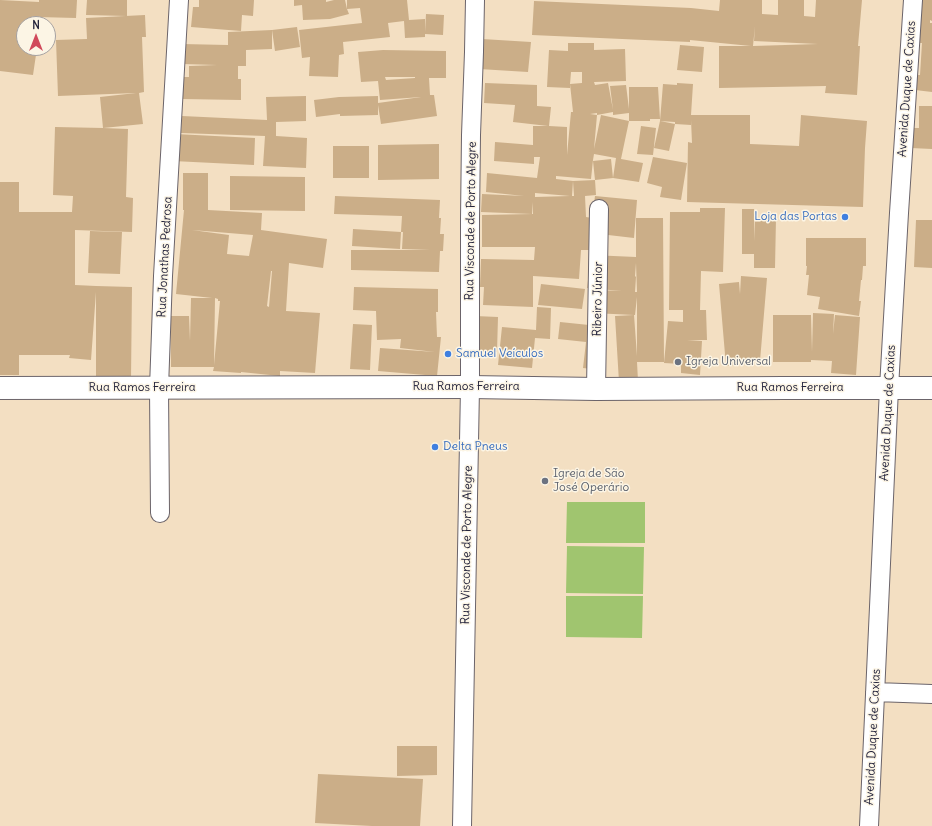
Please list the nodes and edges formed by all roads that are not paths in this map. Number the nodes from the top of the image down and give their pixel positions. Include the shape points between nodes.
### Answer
1 (179, 0) edge
2 (475, 0) edge
3 (913, 0) edge
4 (599, 209) dead end
5 (470, 387) junction
6 (0, 388) edge
7 (159, 388) junction
8 (890, 388) junction
9 (932, 388) edge
10 (596, 389) junction
11 (160, 513) dead end
12 (875, 692) junction
13 (932, 694) edge
14 (462, 826) edge
15 (868, 826) edge

1 - 7 street, Rua Jonathas Pedrosa
2 - 5 street, Rua Visconde de Porto Alegre via 470,219
3 - 8 street, Avenida Duque de Caxias
4 - 10 street, Ribeiro Júnior
5 - 7 main road, Rua Ramos Ferreira
5 - 10 main road, Rua Ramos Ferreira
5 - 14 street, Rua Visconde de Porto Alegre
6 - 7 main road, Rua Ramos Ferreira
7 - 11 street, Rua Jonathas Pedrosa
8 - 9 main road, Rua Ramos Ferreira
8 - 10 main road, Rua Ramos Ferreira
8 - 12 street, Avenida Duque de Caxias
12 - 13 street
12 - 15 street, Avenida Duque de Caxias

